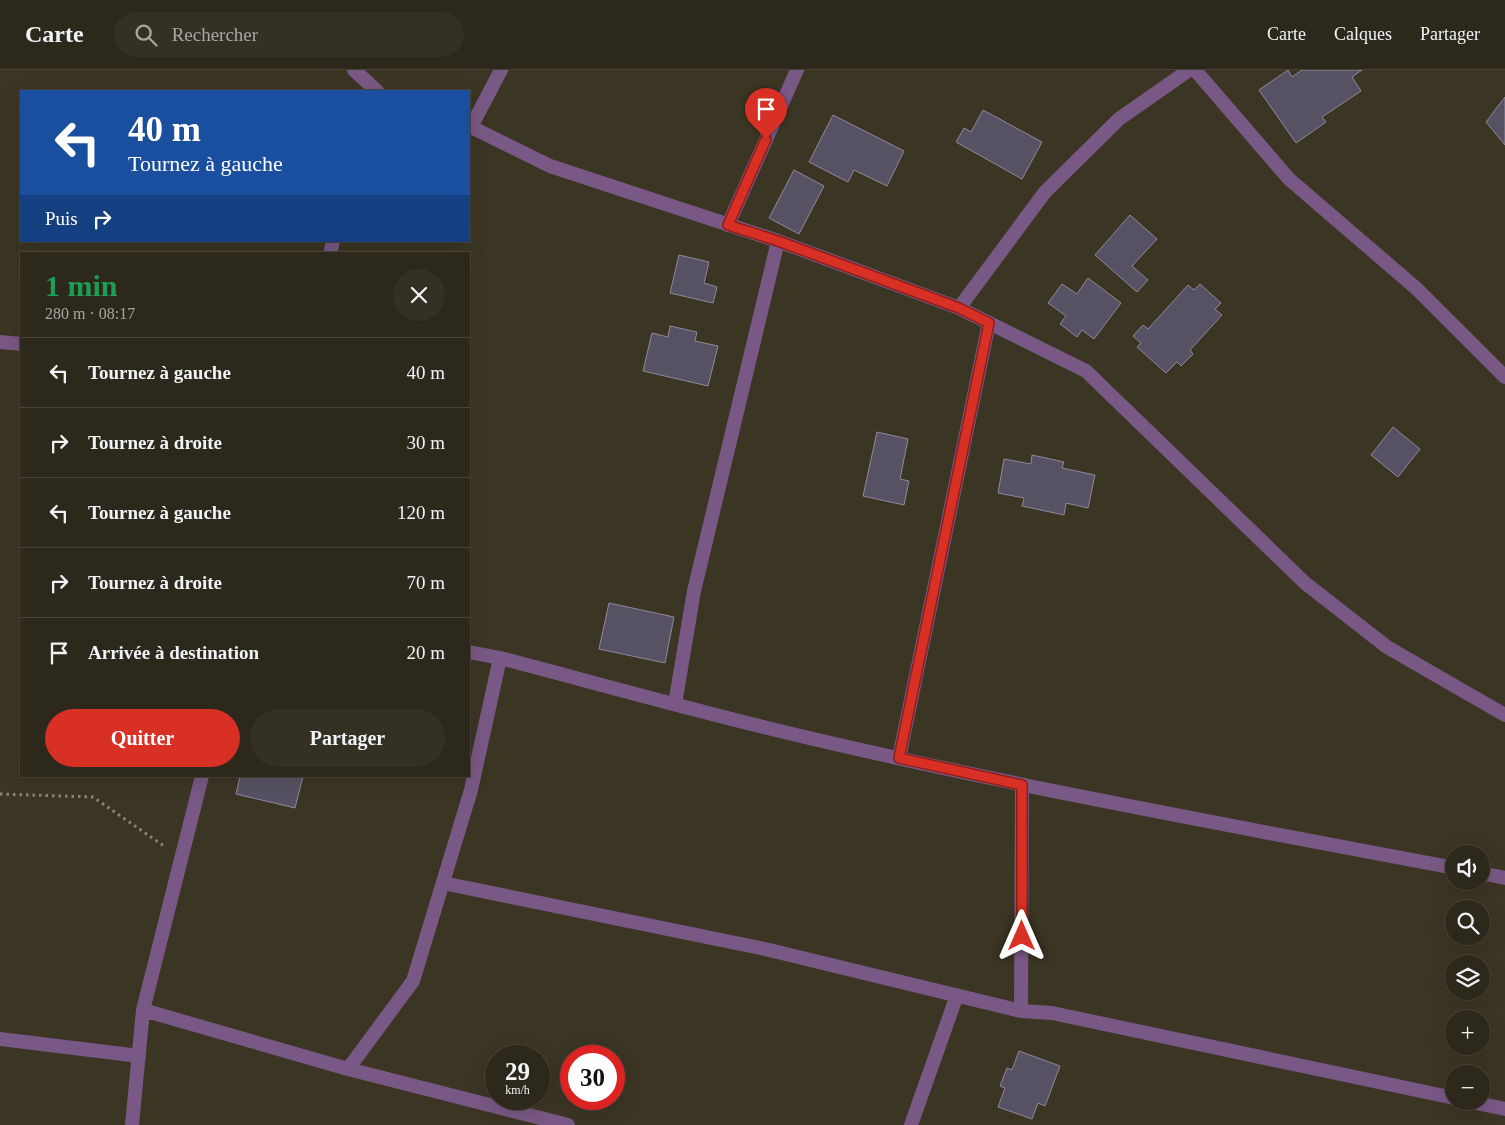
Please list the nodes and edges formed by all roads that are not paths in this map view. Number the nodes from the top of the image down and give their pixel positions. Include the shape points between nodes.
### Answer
1 (354, 70) edge
2 (501, 70) edge
3 (796, 70) edge
4 (1189, 70) edge
5 (1195, 70) edge
6 (376, 90) edge
7 (470, 127) edge
8 (728, 225) junction
9 (778, 241) junction
10 (959, 308) junction
11 (989, 323) junction
12 (0, 342) edge
13 (20, 344) edge
14 (1505, 377) edge
15 (470, 652) edge
16 (500, 658) junction
17 (675, 704) junction
18 (1505, 715) edge
19 (899, 758) junction
20 (202, 777) edge
21 (1022, 785) junction
22 (1445, 866) edge
23 (1490, 875) edge
24 (1505, 878) edge
25 (443, 883) junction
26 (957, 995) junction
27 (143, 1010) junction
28 (1021, 1011) junction
29 (0, 1039) edge
30 (140, 1056) junction
31 (348, 1069) junction
32 (1445, 1096) edge
33 (1490, 1106) edge
34 (1505, 1109) edge
35 (132, 1125) edge
36 (568, 1125) edge
37 (911, 1125) edge

1 - 6 street
2 - 7 street
3 - 8 street
4 - 10 street via 1120,119 1045,192
5 - 14 street via 1289,179 1417,289
7 - 8 street via 550,166
8 - 9 street
9 - 10 street
9 - 17 street via 694,591
10 - 11 street
11 - 18 street via 1086,371 1305,583 1387,647
11 - 19 street
12 - 13 street
15 - 16 street
16 - 17 street
16 - 25 street via 470,790
17 - 19 street
19 - 21 street
20 - 27 street
21 - 22 street
21 - 28 street
23 - 24 street
25 - 26 street via 765,949
25 - 31 street via 413,981
26 - 28 street
26 - 37 street
27 - 30 street
27 - 31 street
28 - 32 street via 1052,1014
29 - 30 street
30 - 35 street
31 - 36 street
33 - 34 street

